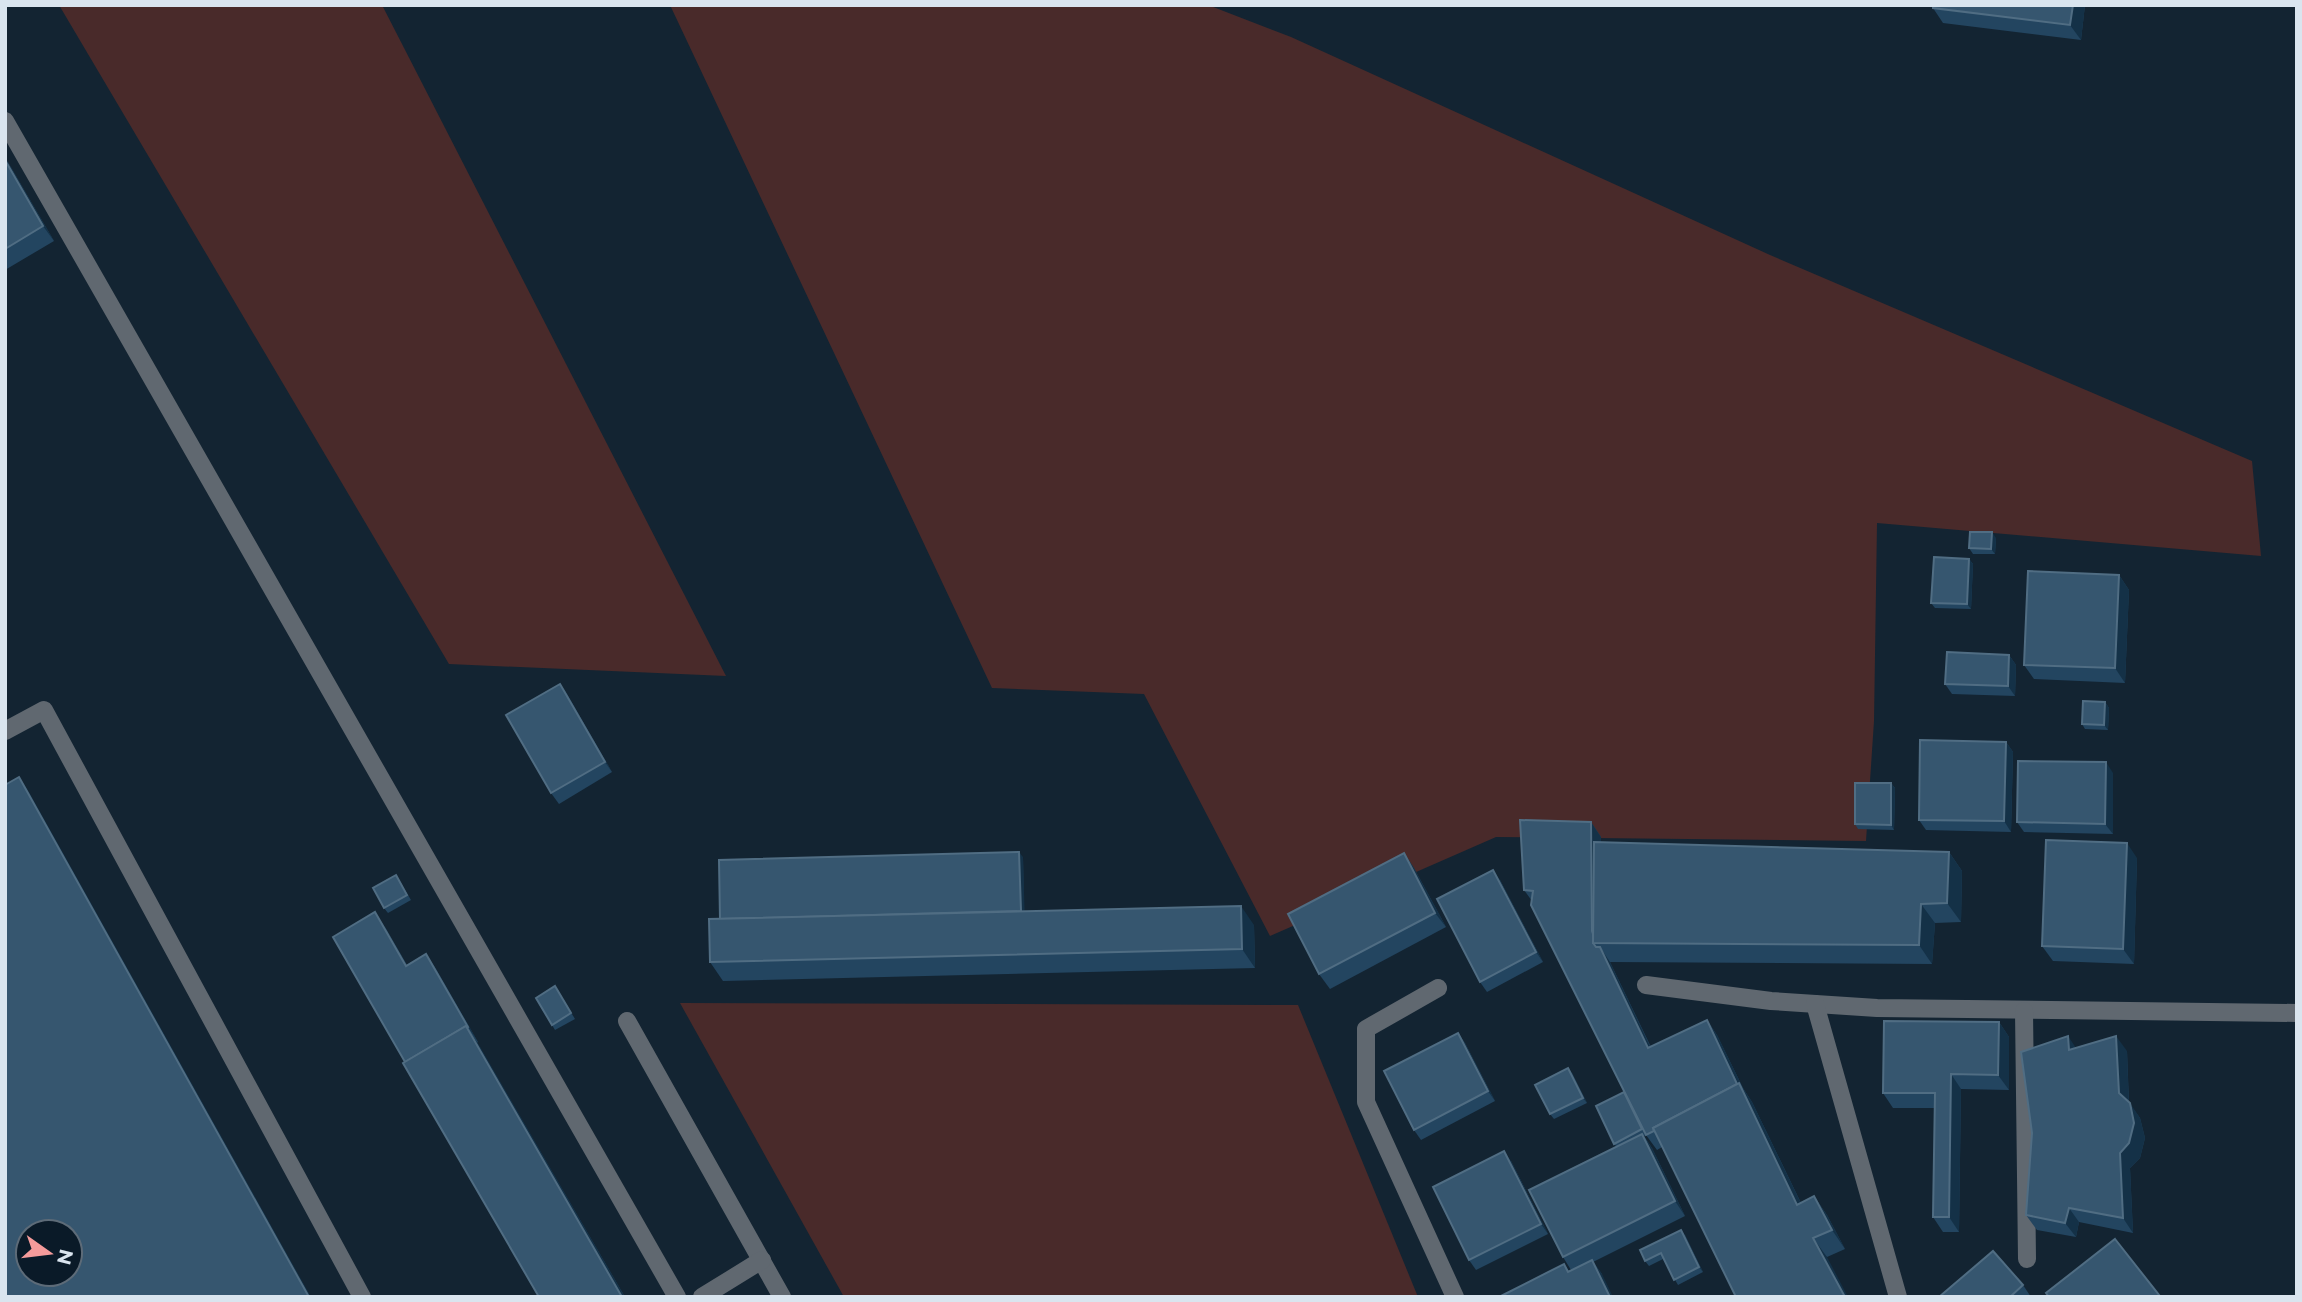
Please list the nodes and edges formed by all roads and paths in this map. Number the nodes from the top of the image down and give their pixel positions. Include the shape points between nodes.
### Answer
1 (5, 121) edge
2 (5, 731) edge
3 (1646, 985) dead end
4 (1438, 988) dead end
5 (1815, 1004) junction
6 (2024, 1011) junction
7 (2297, 1013) edge
8 (627, 1021) dead end
9 (2027, 1259) dead end
10 (762, 1260) junction
11 (362, 1297) edge
12 (677, 1297) edge
13 (702, 1297) edge
14 (782, 1297) edge
15 (1455, 1297) edge
16 (1898, 1297) edge

1 - 12 street
2 - 11 street via 44,710
3 - 5 street
4 - 15 street via 1367,1029 1366,1102
5 - 6 street
5 - 16 street
6 - 7 street
6 - 9 street
8 - 10 street
10 - 13 street
10 - 14 street

